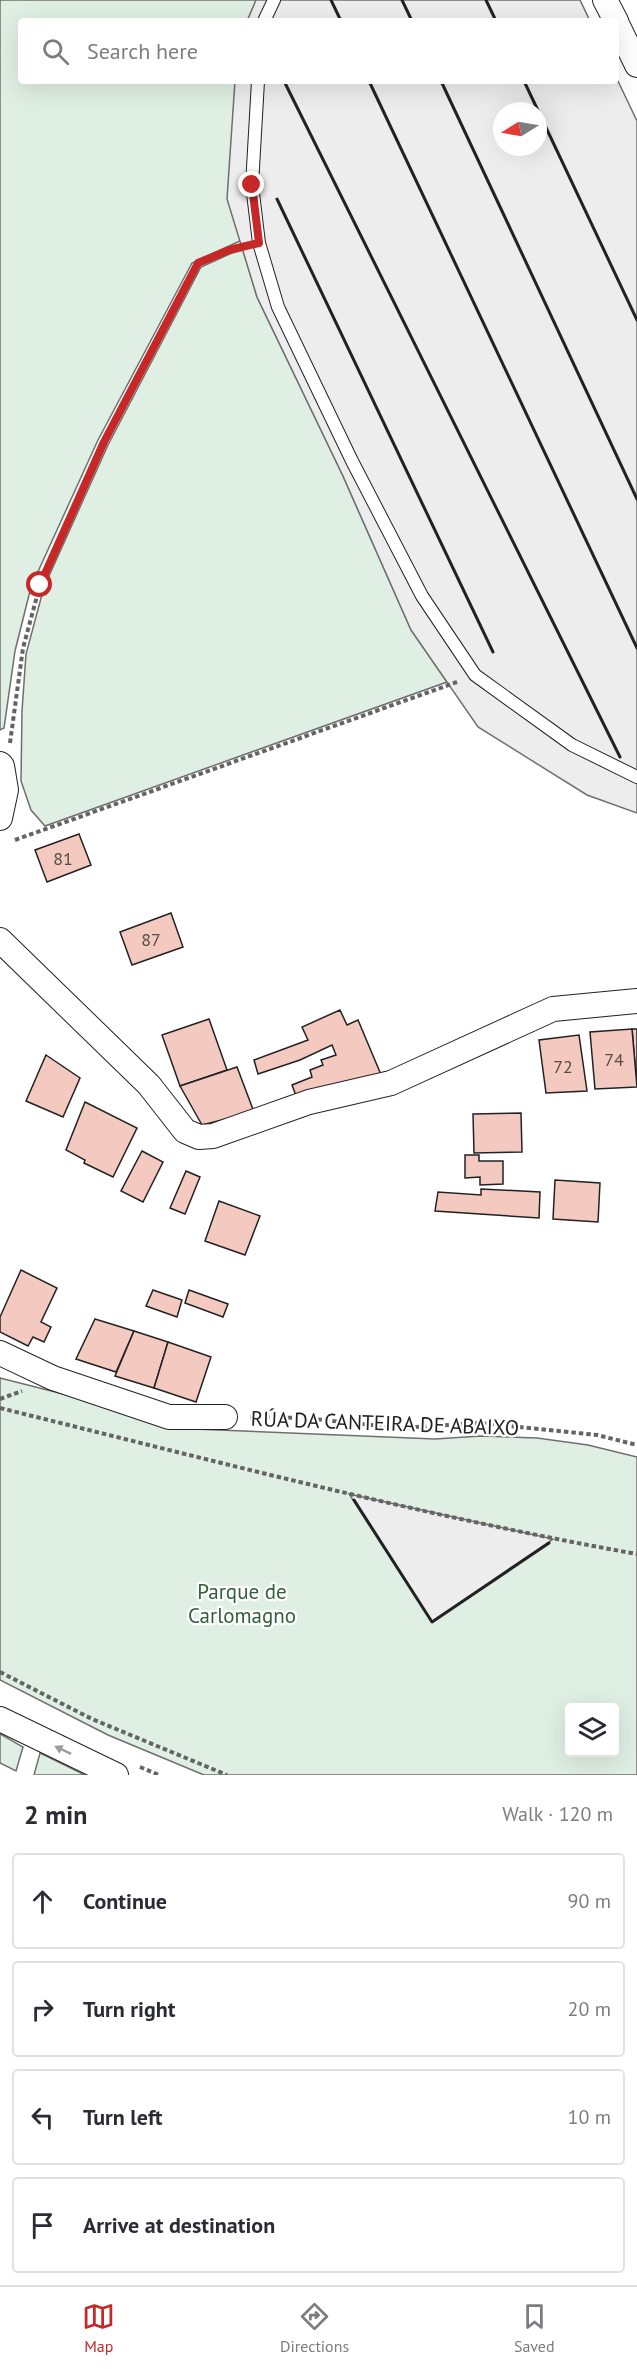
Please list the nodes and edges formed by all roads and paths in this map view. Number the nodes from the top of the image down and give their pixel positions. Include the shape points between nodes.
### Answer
1 (274, 0) edge
2 (605, 0) edge
3 (265, 18) edge
4 (614, 18) edge
5 (619, 27) edge
6 (637, 65) edge
7 (258, 84) edge
8 (259, 243) junction
9 (475, 675) junction
10 (1, 765) edge
11 (637, 777) edge
12 (0, 818) edge
13 (11, 841) dead end
14 (0, 940) edge
15 (637, 1001) edge
16 (0, 1353) edge
17 (0, 1408) edge
18 (225, 1417) joint
19 (637, 1444) edge
20 (637, 1554) edge
21 (0, 1672) edge
22 (0, 1719) edge
23 (116, 1775) edge
24 (227, 1775) edge

1 - 3 lane
2 - 4 street
5 - 6 street
7 - 8 lane via 252,185
8 - 9 lane via 279,307 352,461 422,596
8 - 10 path via 198,263 104,442 40,585 23,648 12,735
9 - 11 lane via 572,746
9 - 13 path
10 - 12 street via 6,790
14 - 15 street via 149,1085 185,1131 199,1137 213,1136 309,1102 391,1083 553,1008
16 - 18 street, RÚA DA CANTEIRA DE ABAIXO via 53,1378 169,1417
17 - 20 path via 350,1494
18 - 19 path, RÚA DA CANTEIRA DE ABAIXO via 304,1418 401,1428 480,1423 597,1435
21 - 24 path via 92,1719
23 -> 22 street

